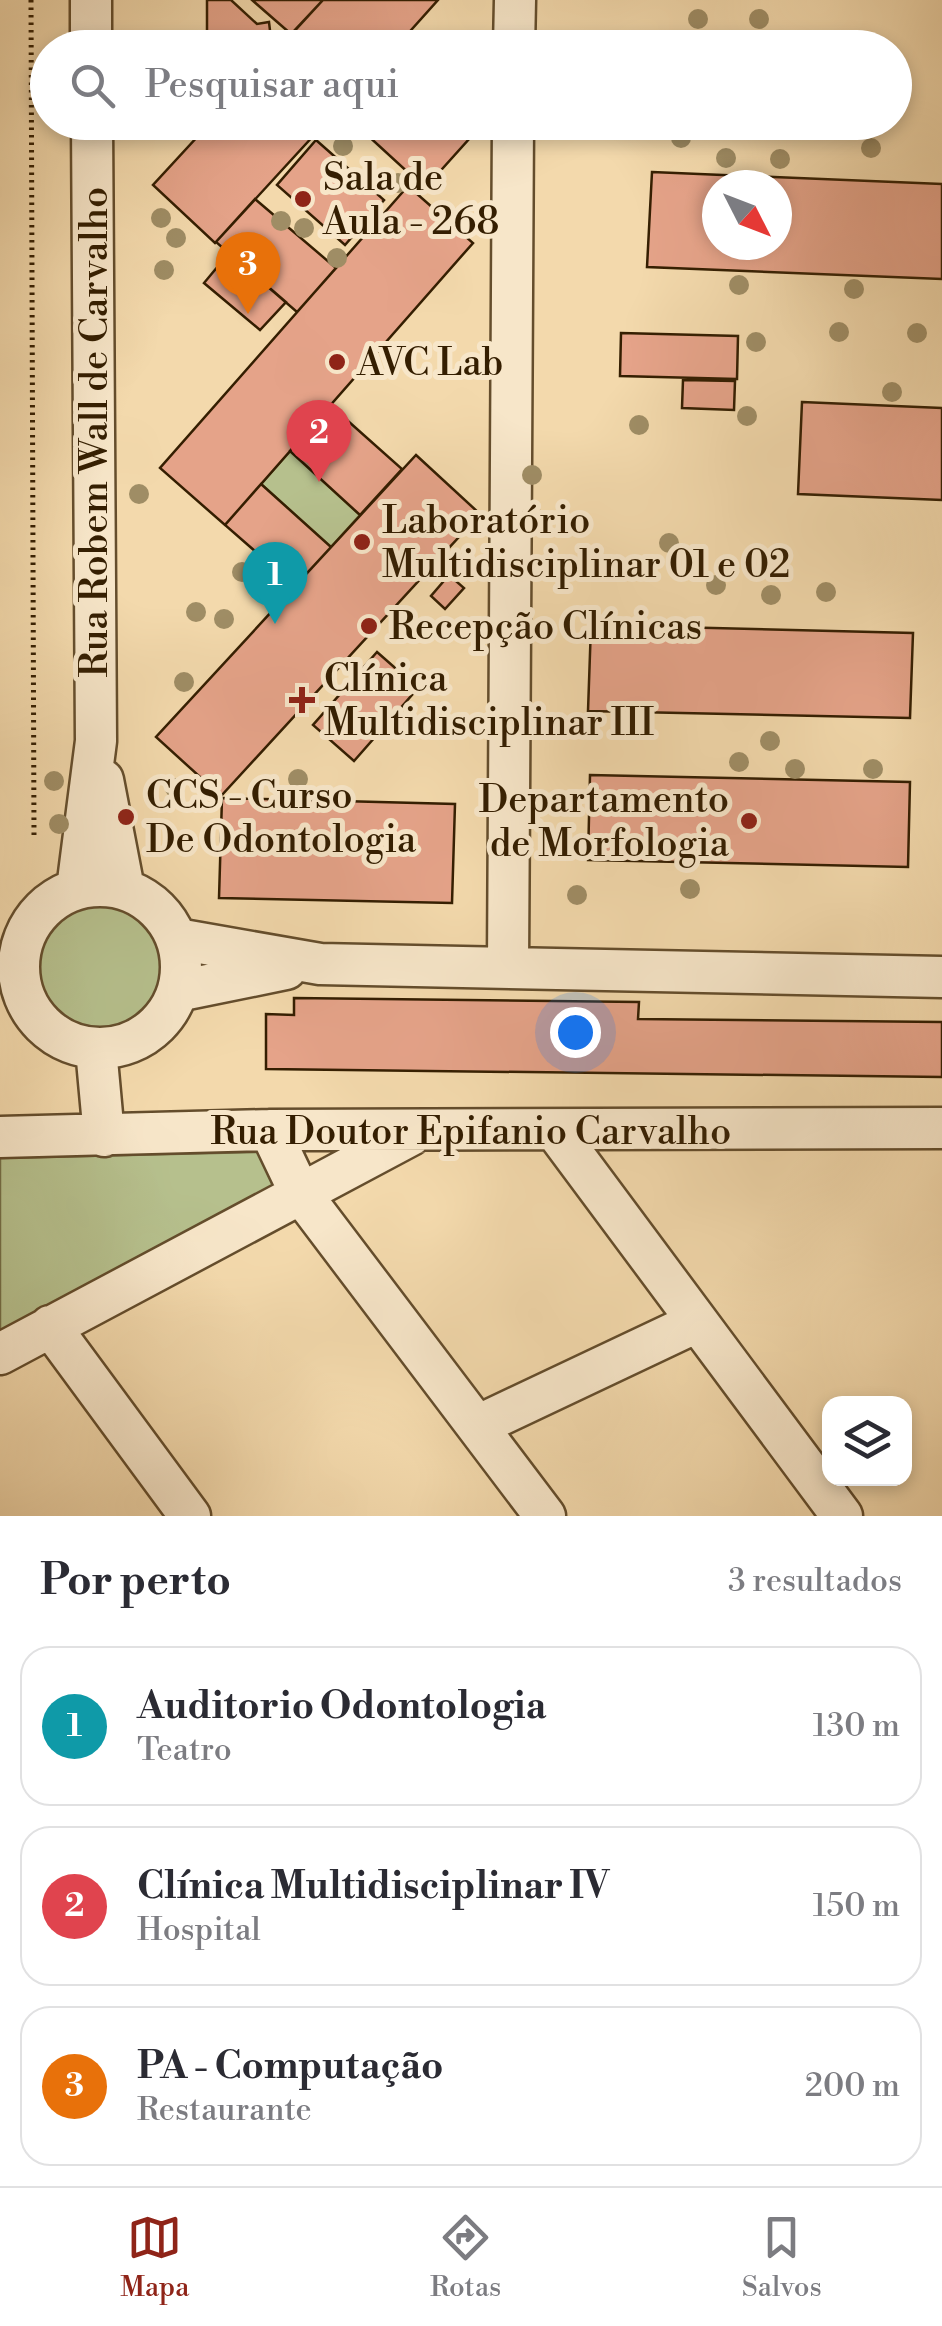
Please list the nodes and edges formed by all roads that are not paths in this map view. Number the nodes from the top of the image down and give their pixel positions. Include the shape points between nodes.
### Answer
1 (91, 0) edge
2 (515, 0) edge
3 (91, 30) edge
4 (514, 30) edge
5 (92, 140) edge
6 (514, 140) edge
7 (96, 742) junction
8 (77, 889) junction
9 (124, 889) junction
10 (177, 939) junction
11 (12, 950) edge
12 (320, 964) junction
13 (508, 966) junction
14 (942, 977) edge
15 (178, 991) junction
16 (96, 1049) junction
17 (942, 1128) edge
18 (270, 1130) junction
19 (555, 1130) junction
20 (418, 1132) junction
21 (104, 1136) junction
22 (0, 1137) edge
23 (299, 1191) junction
24 (698, 1322) junction
25 (50, 1326) junction
26 (0, 1354) edge
27 (477, 1426) junction
28 (190, 1516) edge
29 (546, 1516) edge
30 (842, 1516) edge

1 - 3 street
2 - 4 street
5 - 7 street, Rua Robem Wall de Carvalho
6 - 13 street
7 - 8 street, Rua Robem Wall de Carvalho
7 - 9 street, Rua Robem Wall de Carvalho
8 - 9 street
8 - 11 street via 50,904
9 - 10 street via 165,917
10 - 12 street
10 - 15 street
11 - 16 street via 34,1016 51,1033
12 - 13 street
12 - 15 street
13 - 14 street
15 - 16 street via 146,1034
16 - 21 street
17 - 19 street, Rua Doutor Epifanio Carvalho
18 - 20 street, Rua Doutor Epifanio Carvalho
18 - 21 street, Rua Doutor Epifanio Carvalho
18 - 23 street
19 - 20 street, Rua Doutor Epifanio Carvalho
19 - 24 street
20 - 23 street
21 - 22 street, Rua Doutor Epifanio Carvalho
23 - 25 street
23 - 27 street
24 - 27 street
24 - 30 street
25 - 26 street
25 - 28 street
27 - 29 street

